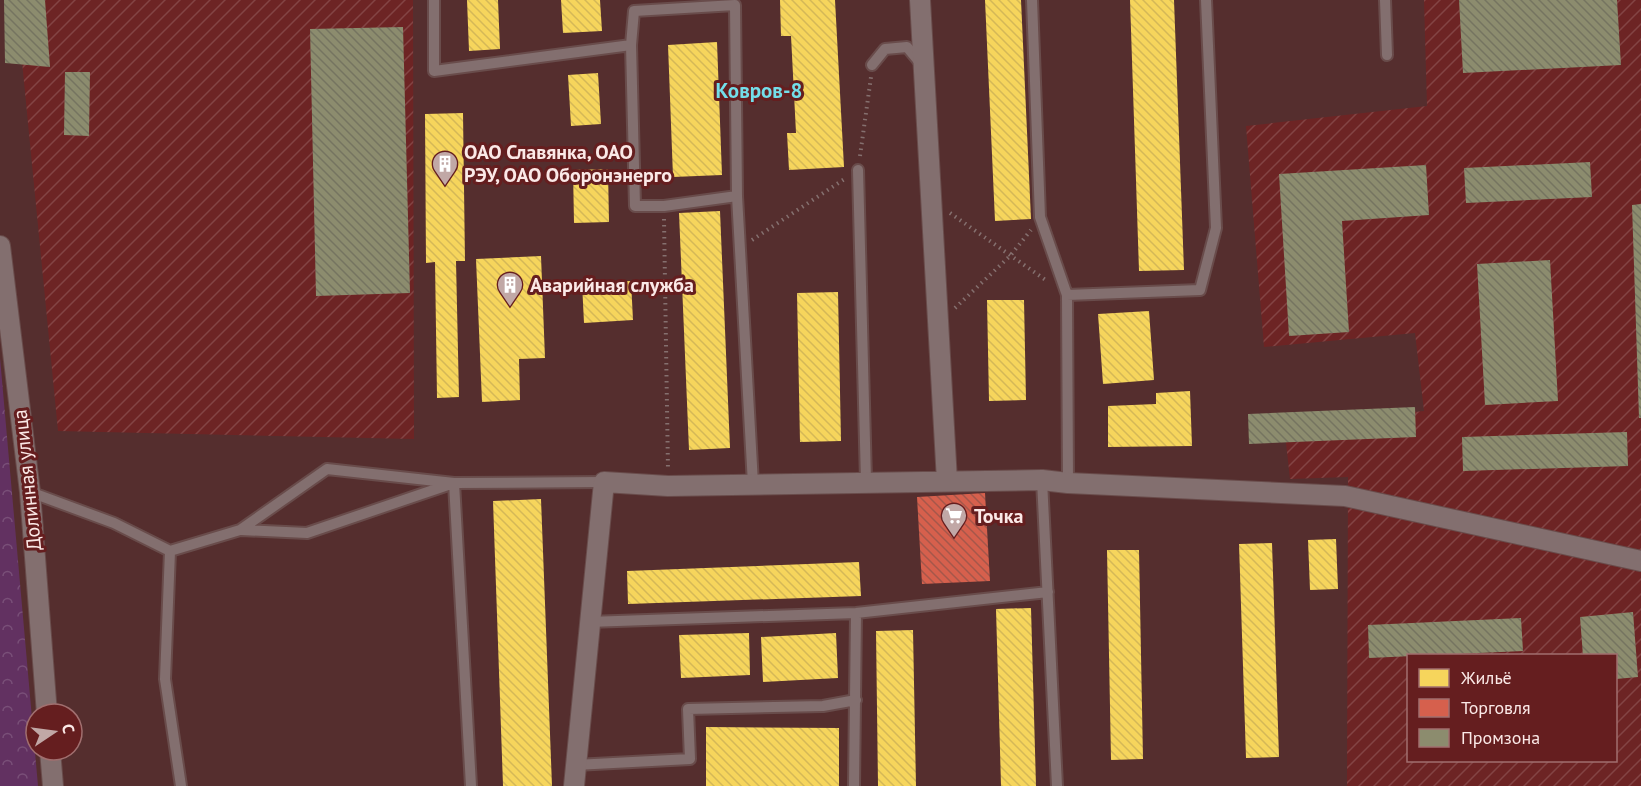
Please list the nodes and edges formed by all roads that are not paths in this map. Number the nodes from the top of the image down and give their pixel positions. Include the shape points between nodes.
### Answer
1 (434, 0) edge
2 (920, 0) edge
3 (1032, 0) edge
4 (1206, 0) edge
5 (1385, 0) edge
6 (634, 5) edge
7 (631, 45) junction
8 (1387, 55) dead end
9 (872, 65) road end
10 (924, 66) junction
11 (858, 170) road end
12 (737, 195) junction
13 (0, 246) edge
14 (1067, 295) junction
15 (947, 480) junction
16 (1042, 480) junction
17 (866, 481) junction
18 (604, 482) junction
19 (454, 483) junction
20 (1068, 483) junction
21 (753, 484) junction
22 (30, 492) junction
23 (240, 530) junction
24 (170, 551) junction
25 (1641, 561) edge
26 (1048, 592) junction
27 (856, 613) junction
28 (588, 622) junction
29 (856, 700) junction
30 (46, 702) edge
31 (51, 762) edge
32 (575, 765) junction
33 (53, 786) edge
34 (181, 786) edge
35 (471, 786) edge
36 (574, 786) edge
37 (854, 786) edge
38 (1057, 786) edge

1 - 7 lane via 434,71
2 - 10 street
3 - 14 lane via 1040,217
4 - 14 lane via 1216,228 1200,290
5 - 8 lane
6 - 7 lane
6 - 12 lane via 735,5
7 - 12 lane via 635,206 664,206
9 - 10 lane via 885,49 907,47
10 - 15 street
11 - 17 lane
12 - 21 lane
13 - 22 street, Долинная улица
14 - 20 lane
15 - 16 street
15 - 17 street
16 - 20 street
16 - 26 lane
17 - 21 street
18 - 19 lane
18 - 21 street via 668,486
18 - 28 street
19 - 23 lane via 307,533
19 - 23 lane via 327,470
19 - 35 lane
20 - 25 street via 1345,496
22 - 24 lane via 114,523
22 - 30 street, Долинная улица
23 - 24 lane
24 - 34 lane via 165,679
26 - 27 lane
26 - 38 lane
27 - 28 lane
27 - 29 lane
28 - 32 street
29 - 32 lane via 823,706 688,710 690,759
29 - 37 lane
31 - 33 street
32 - 36 street

